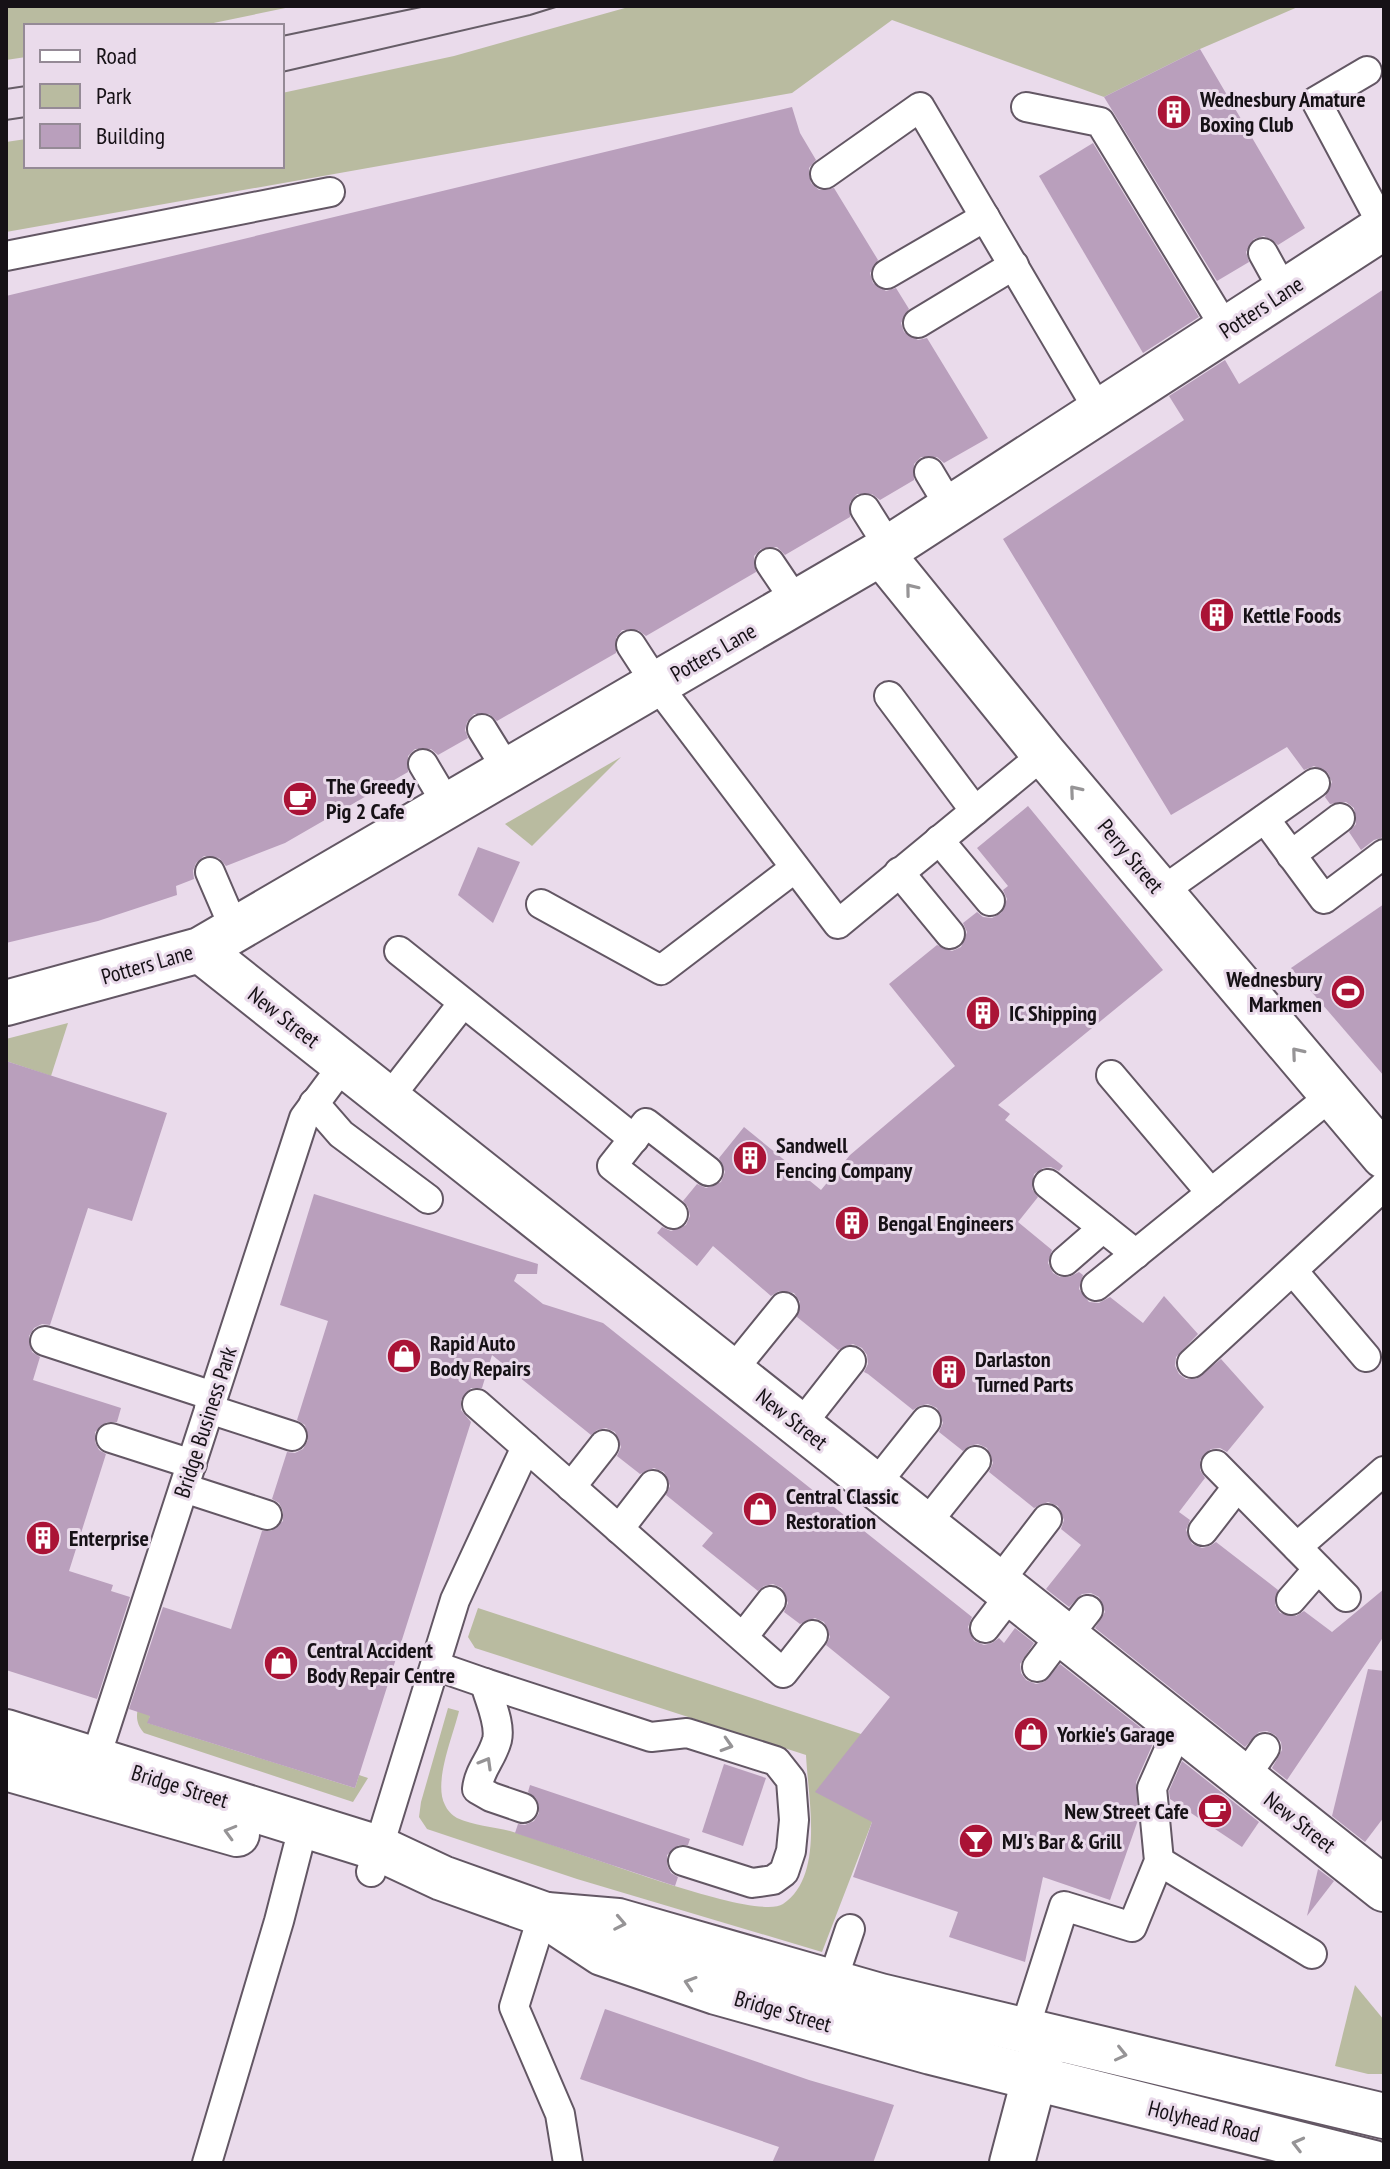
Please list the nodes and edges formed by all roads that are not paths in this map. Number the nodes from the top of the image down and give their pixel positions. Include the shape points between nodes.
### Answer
1 (1367, 71) dead end
2 (1026, 107) dead end
3 (825, 174) dead end
4 (330, 192) dead end
5 (985, 217) junction
6 (1384, 228) edge
7 (1263, 253) dead end
8 (6, 256) edge
9 (1014, 265) junction
10 (887, 274) dead end
11 (1284, 291) junction
12 (918, 323) dead end
13 (1226, 329) junction
14 (1099, 411) junction
15 (865, 509) dead end
16 (885, 550) junction
17 (770, 563) dead end
18 (797, 603) junction
19 (631, 645) dead end
20 (657, 685) junction
21 (889, 696) dead end
22 (482, 729) dead end
23 (1044, 754) junction
24 (423, 764) dead end
25 (508, 771) junction
26 (1315, 783) dead end
27 (448, 806) junction
28 (975, 811) junction
29 (1340, 818) dead end
30 (1265, 819) junction
31 (939, 840) junction
32 (1384, 854) edge
33 (1291, 855) junction
34 (795, 868) junction
35 (210, 872) dead end
36 (899, 872) junction
37 (1161, 892) junction
38 (990, 901) dead end
39 (541, 904) dead end
40 (950, 934) dead end
41 (218, 940) junction
42 (399, 951) dead end
43 (6, 1003) edge
44 (463, 1003) junction
45 (344, 1064) junction
46 (1111, 1075) dead end
47 (1332, 1095) junction
48 (388, 1099) junction
49 (314, 1103) junction
50 (634, 1139) junction
51 (1381, 1145) edge
52 (708, 1171) dead end
53 (1048, 1184) dead end
54 (1384, 1186) edge
55 (1211, 1193) junction
56 (428, 1199) dead end
57 (673, 1214) dead end
58 (1103, 1228) junction
59 (1136, 1254) junction
60 (1065, 1261) dead end
61 (1293, 1271) junction
62 (1096, 1286) dead end
63 (784, 1307) dead end
64 (45, 1341) dead end
65 (1366, 1357) dead end
66 (851, 1361) dead end
67 (1192, 1363) dead end
68 (732, 1371) junction
69 (211, 1403) junction
70 (477, 1404) dead end
71 (926, 1421) dead end
72 (800, 1426) junction
73 (292, 1436) dead end
74 (111, 1438) dead end
75 (604, 1445) dead end
76 (526, 1447) junction
77 (976, 1461) dead end
78 (1216, 1465) dead end
79 (1384, 1471) edge
80 (188, 1476) junction
81 (653, 1485) dead end
82 (875, 1485) junction
83 (571, 1487) junction
84 (1237, 1487) junction
85 (267, 1515) dead end
86 (1047, 1519) dead end
87 (925, 1525) junction
88 (619, 1529) junction
89 (1203, 1531) dead end
90 (1297, 1547) junction
91 (1318, 1569) junction
92 (1005, 1588) junction
93 (1346, 1597) dead end
94 (1291, 1600) dead end
95 (771, 1601) dead end
96 (985, 1628) dead end
97 (813, 1635) dead end
98 (743, 1637) junction
99 (436, 1666) junction
100 (485, 1683) junction
101 (1157, 1718) junction
102 (6, 1732) edge
103 (6, 1768) edge
104 (90, 1775) junction
105 (523, 1808) dead end
106 (301, 1838) junction
107 (374, 1860) junction
108 (683, 1861) dead end
109 (1159, 1861) junction
110 (1384, 1889) edge
111 (543, 1914) junction
112 (850, 1929) dead end
113 (702, 1945) junction
114 (1312, 1954) dead end
115 (832, 1982) junction
116 (1036, 2050) junction
117 (1384, 2116) edge
118 (207, 2163) edge
119 (568, 2163) edge
120 (1012, 2163) edge
121 (1374, 2163) edge

1 - 6 lane via 1316,101
2 - 13 lane via 1100,122
3 - 5 lane via 920,107
4 - 8 lane
5 - 9 lane
5 - 10 lane
6 - 11 street, Potters Lane
7 - 11 lane
9 - 12 lane
9 - 14 lane
11 - 13 street, Potters Lane
13 - 14 street, Potters Lane via 1176,346
14 - 16 street, Potters Lane via 940,490
15 - 16 lane
16 - 18 street, Potters Lane
23 -> 16 street, Perry Street
17 - 18 lane
18 - 20 street, Potters Lane
19 - 20 lane
20 - 25 street, Potters Lane
20 - 34 lane
21 - 28 lane
22 - 25 lane
23 - 28 lane
37 -> 23 street, Perry Street
24 - 27 lane
25 - 27 street, Potters Lane
26 - 30 lane
27 - 41 street, Potters Lane
28 - 31 lane
29 - 33 lane
30 - 33 lane
30 - 37 lane
31 - 36 lane
31 - 38 lane
32 - 33 lane via 1324,899
34 - 36 lane via 838,924
34 - 39 lane via 661,970
35 - 41 lane
36 - 40 lane
47 -> 37 street, Perry Street
41 - 43 street, Potters Lane
41 - 45 street, New Street
42 - 44 lane
44 - 48 lane
44 - 50 lane
45 - 48 street, New Street
45 - 49 lane, Bridge Business Park
46 - 55 lane
47 - 51 street, Perry Street
47 - 55 lane
48 - 68 street, New Street
49 - 56 lane via 341,1134
49 - 69 lane, Bridge Business Park via 304,1118
50 - 52 lane via 646,1123
50 - 57 lane via 612,1166
53 - 58 lane
54 - 61 lane
55 - 59 lane
58 - 59 lane
58 - 60 lane
59 - 62 lane
61 - 65 lane
61 - 67 lane
63 - 68 lane
64 - 69 lane
66 - 72 lane
68 - 72 street, New Street
69 - 73 lane
69 - 80 lane, Bridge Business Park
70 - 76 lane
71 - 82 lane
72 - 82 street, New Street
74 - 80 lane
75 - 83 lane
76 - 83 lane
76 - 99 lane via 455,1600
77 - 87 lane
78 - 84 lane
79 - 90 lane
80 - 85 lane
80 - 104 lane, Bridge Business Park
81 - 88 lane
82 - 87 street, New Street
83 - 88 lane
84 - 89 lane
84 - 90 lane
86 - 92 lane
87 - 92 street, New Street
88 - 98 lane
90 - 91 lane
91 - 93 lane
91 - 94 lane
92 - 96 lane
92 - 101 street, New Street
95 - 98 lane
97 - 98 lane via 783,1673
99 - 100 lane
99 - 107 lane
105 -> 100 lane via 477,1789 497,1739
100 -> 108 lane via 651,1737 687,1733 776,1761 791,1780 794,1820 784,1872 752,1883
101 - 109 lane via 1152,1788
101 - 110 street, New Street via 1254,1763
102 - 104 street, Bridge Street
103 - 104 street, Bridge Street
104 - 106 street, Bridge Street
106 - 107 street, Bridge Street
106 - 118 lane
107 - 111 street, Bridge Street
109 - 114 lane
109 - 116 lane via 1132,1927 1064,1906
111 -> 113 street, Bridge Street via 618,1921
116 -> 111 street, Bridge Street via 783,2012 602,1953
111 - 119 lane via 514,2007 560,2114
112 - 115 lane
113 - 115 street, Bridge Street
113 - 116 street via 750,1980
115 - 116 street, Bridge Street
116 -> 117 street, Holyhead Road
116 - 120 street
121 -> 116 street, Holyhead Road

